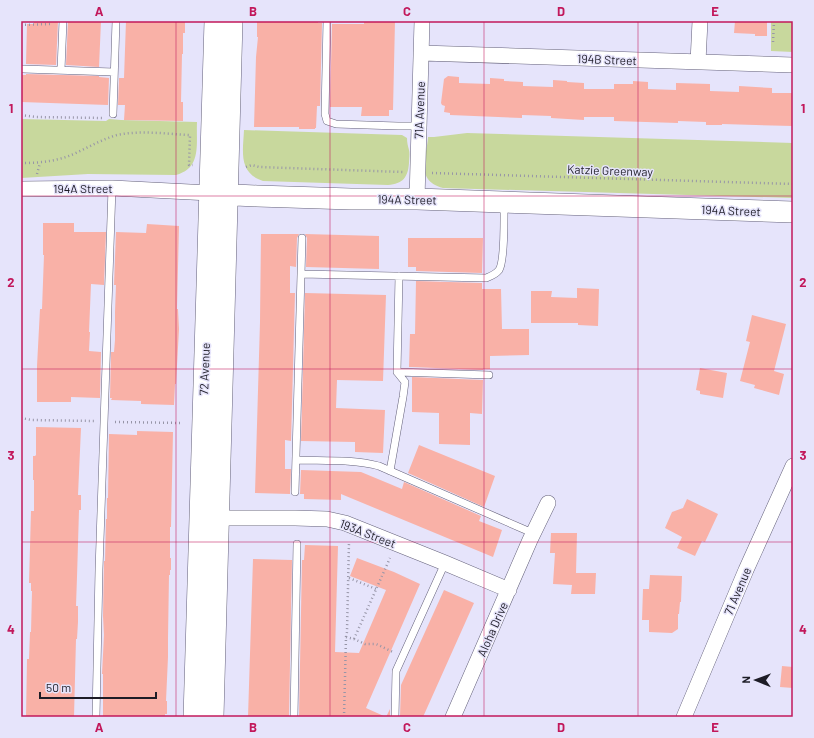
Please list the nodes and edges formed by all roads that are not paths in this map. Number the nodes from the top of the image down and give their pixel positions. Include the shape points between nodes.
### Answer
1 (116, 21) edge
2 (215, 21) edge
3 (232, 21) edge
4 (327, 21) edge
5 (422, 21) edge
6 (700, 21) edge
7 (62, 22) edge
8 (421, 53) junction
9 (698, 62) junction
10 (793, 65) edge
11 (23, 69) dead end
12 (61, 70) junction
13 (114, 72) junction
14 (110, 116) road end
15 (419, 126) junction
16 (21, 188) edge
17 (112, 188) junction
18 (218, 194) junction
19 (417, 199) junction
20 (504, 202) junction
21 (793, 212) edge
22 (302, 238) dead end
23 (301, 274) junction
24 (399, 276) junction
25 (398, 372) junction
26 (489, 376) dead end
27 (296, 460) junction
28 (793, 466) edge
29 (390, 471) junction
30 (295, 492) dead end
31 (548, 503) dead end
32 (218, 518) junction
33 (530, 540) junction
34 (296, 544) dead end
35 (445, 563) junction
36 (509, 590) junction
37 (196, 629) junction
38 (96, 717) edge
39 (194, 717) edge
40 (204, 717) edge
41 (213, 717) edge
42 (294, 717) edge
43 (395, 717) edge
44 (453, 717) edge
45 (684, 717) edge

1 - 13 lane
2 - 18 main road, 72 Avenue
3 - 18 main road, 72 Avenue
4 - 15 lane via 327,121 336,124
5 - 8 street, 71A Avenue
6 - 9 street
7 - 12 lane
8 - 9 street, 194B Street
8 - 15 street, 71A Avenue
9 - 10 street, 194B Street
11 - 12 lane
12 - 13 lane
13 - 14 lane
15 - 19 street, 71A Avenue
16 - 17 street, 194A Street
17 - 18 street, 194A Street
17 - 38 lane
18 - 19 main road, 194A Street
18 - 32 main road, 72 Avenue
18 - 37 main road, 72 Avenue
19 - 20 main road, 194A Street
20 - 21 main road, 194A Street
20 - 24 lane via 502,259 500,268 494,275 486,278
22 - 23 lane
23 - 24 lane
23 - 27 lane
24 - 25 lane
25 - 26 lane
25 - 29 lane via 405,382 404,397
27 - 29 lane via 368,463
27 - 30 lane
28 - 45 street, 71 Avenue
29 - 33 lane via 521,528 528,532
31 - 33 street, Aloha Drive
32 - 35 street, 193A Street via 336,521
32 - 41 main road, 72 Avenue
33 - 36 street, Aloha Drive
34 - 42 lane
35 - 36 street, 193A Street
35 - 43 lane via 396,671
36 - 44 street, Aloha Drive
37 - 39 main road, 72 Avenue
37 - 40 main road via 206,666

